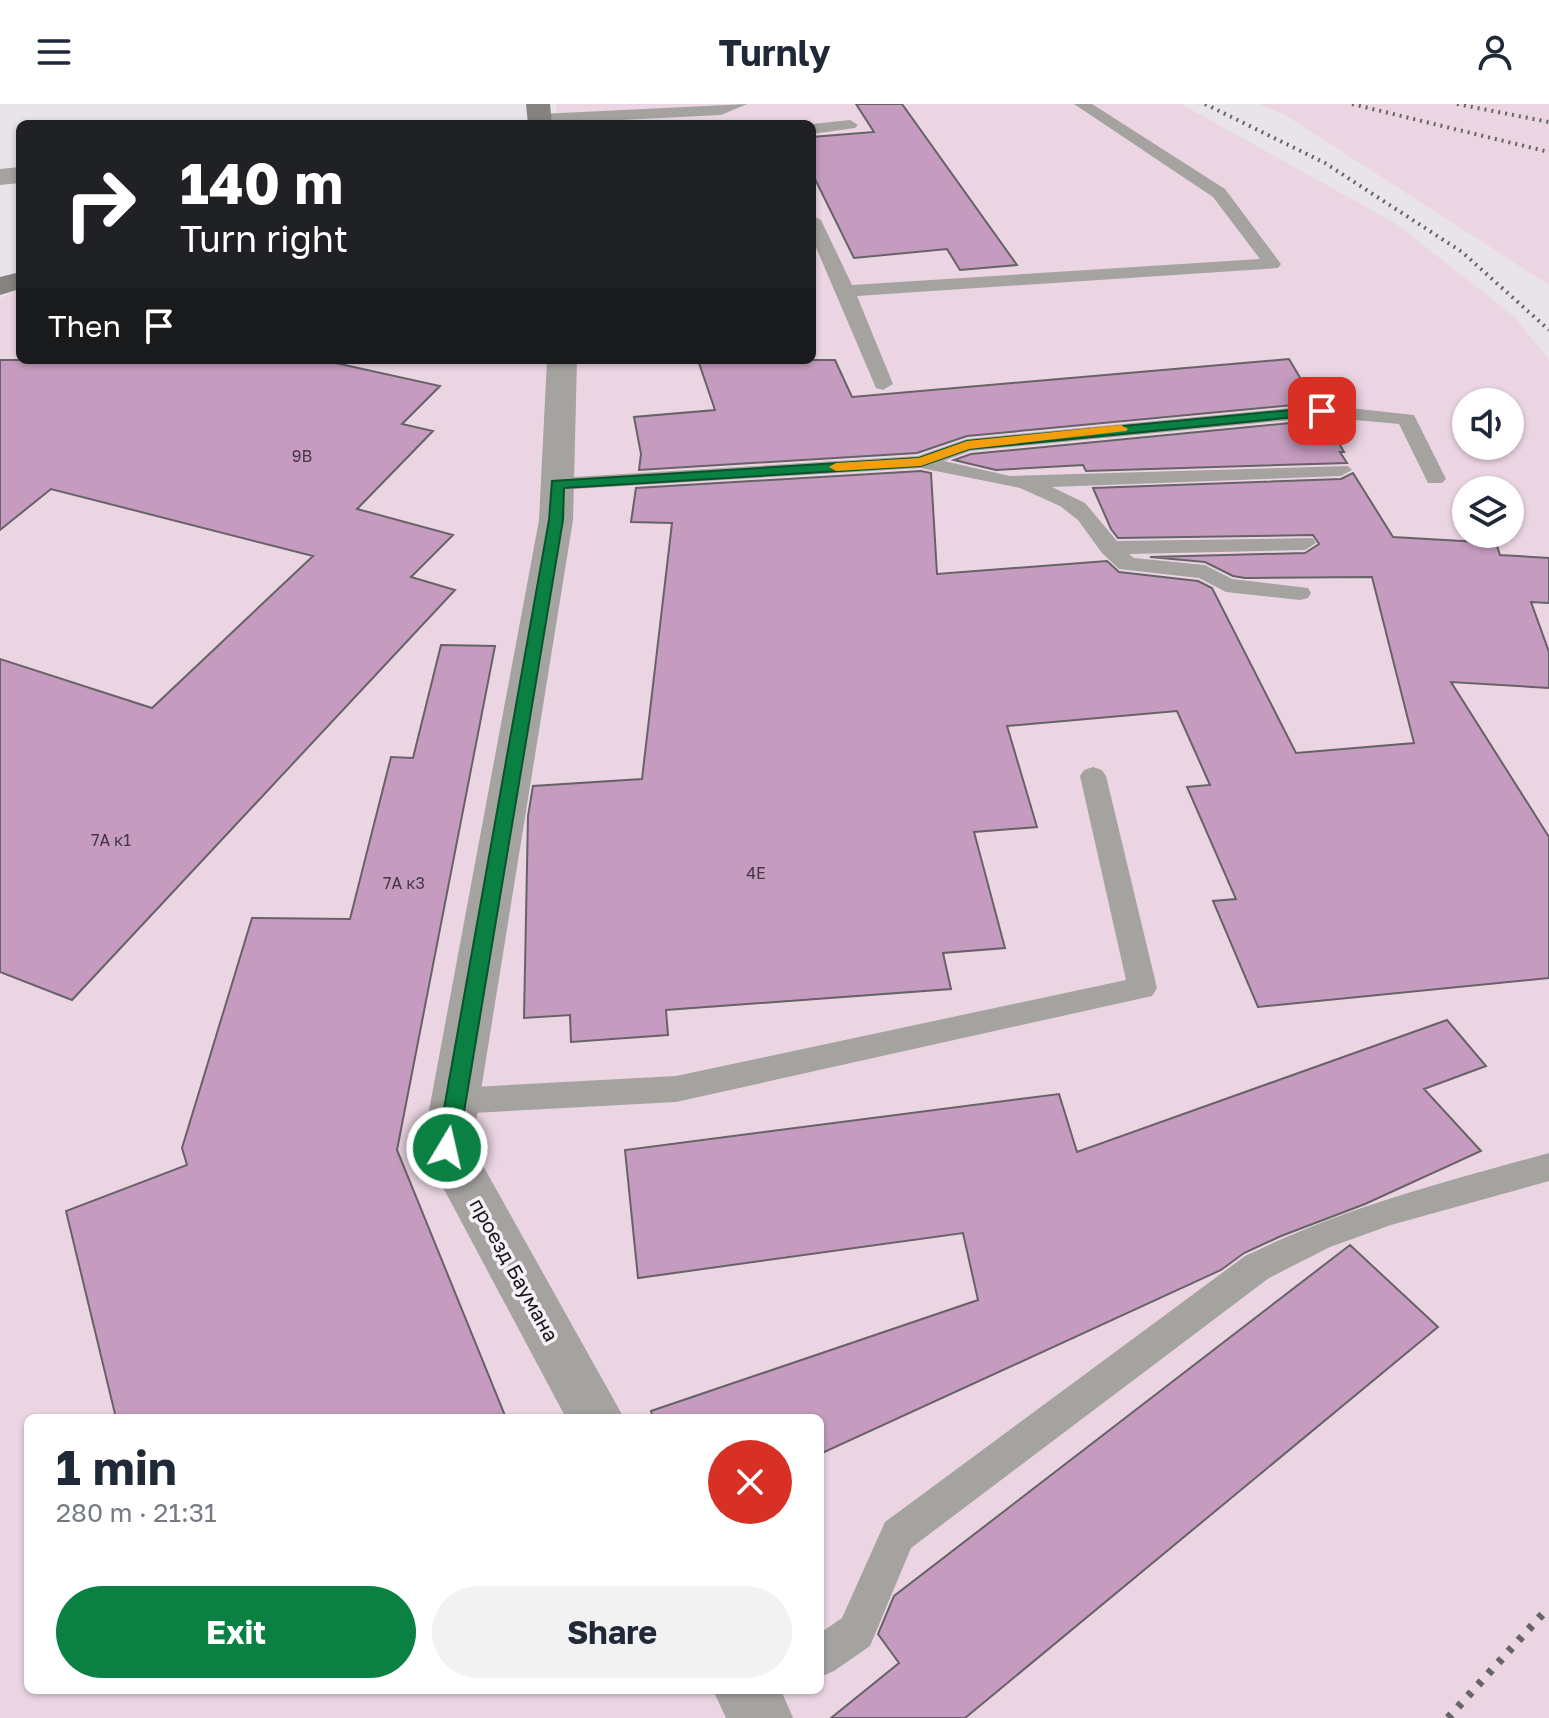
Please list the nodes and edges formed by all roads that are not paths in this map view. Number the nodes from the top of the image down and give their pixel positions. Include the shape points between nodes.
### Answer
1 (739, 104) edge
2 (1082, 104) edge
3 (716, 107) edge
4 (539, 116) edge
5 (735, 120) edge
6 (850, 125) dead end
7 (816, 129) edge
8 (816, 229) edge
9 (845, 291) junction
10 (562, 364) edge
11 (883, 384) dead end
12 (921, 462) junction
13 (1341, 470) dead end
14 (1435, 479) dead end
15 (1010, 482) junction
16 (557, 484) junction
17 (1305, 543) dead end
18 (1110, 548) junction
19 (1300, 593) dead end
20 (1093, 776) dead end
21 (455, 1101) junction
22 (1549, 1167) edge
23 (594, 1414) edge
24 (824, 1654) edge

1 - 3 lane
2 - 9 lane via 1219,193 1272,264
3 - 4 lane
3 - 5 lane
6 - 7 lane
8 - 9 lane
9 - 11 lane
10 - 16 street, проезд Баумана
12 - 14 lane via 967,445 1322,411 1407,419
12 - 15 lane
12 - 16 lane
13 - 15 lane
15 - 18 lane via 1064,497 1095,523
16 - 21 street, проезд Баумана via 556,520
17 - 18 lane
18 - 19 lane via 1127,564 1205,572 1226,585
20 - 21 lane via 1142,988 676,1089
21 - 23 street, проезд Баумана via 447,1148
22 - 24 lane via 1390,1211 1257,1267 898,1535 856,1632

